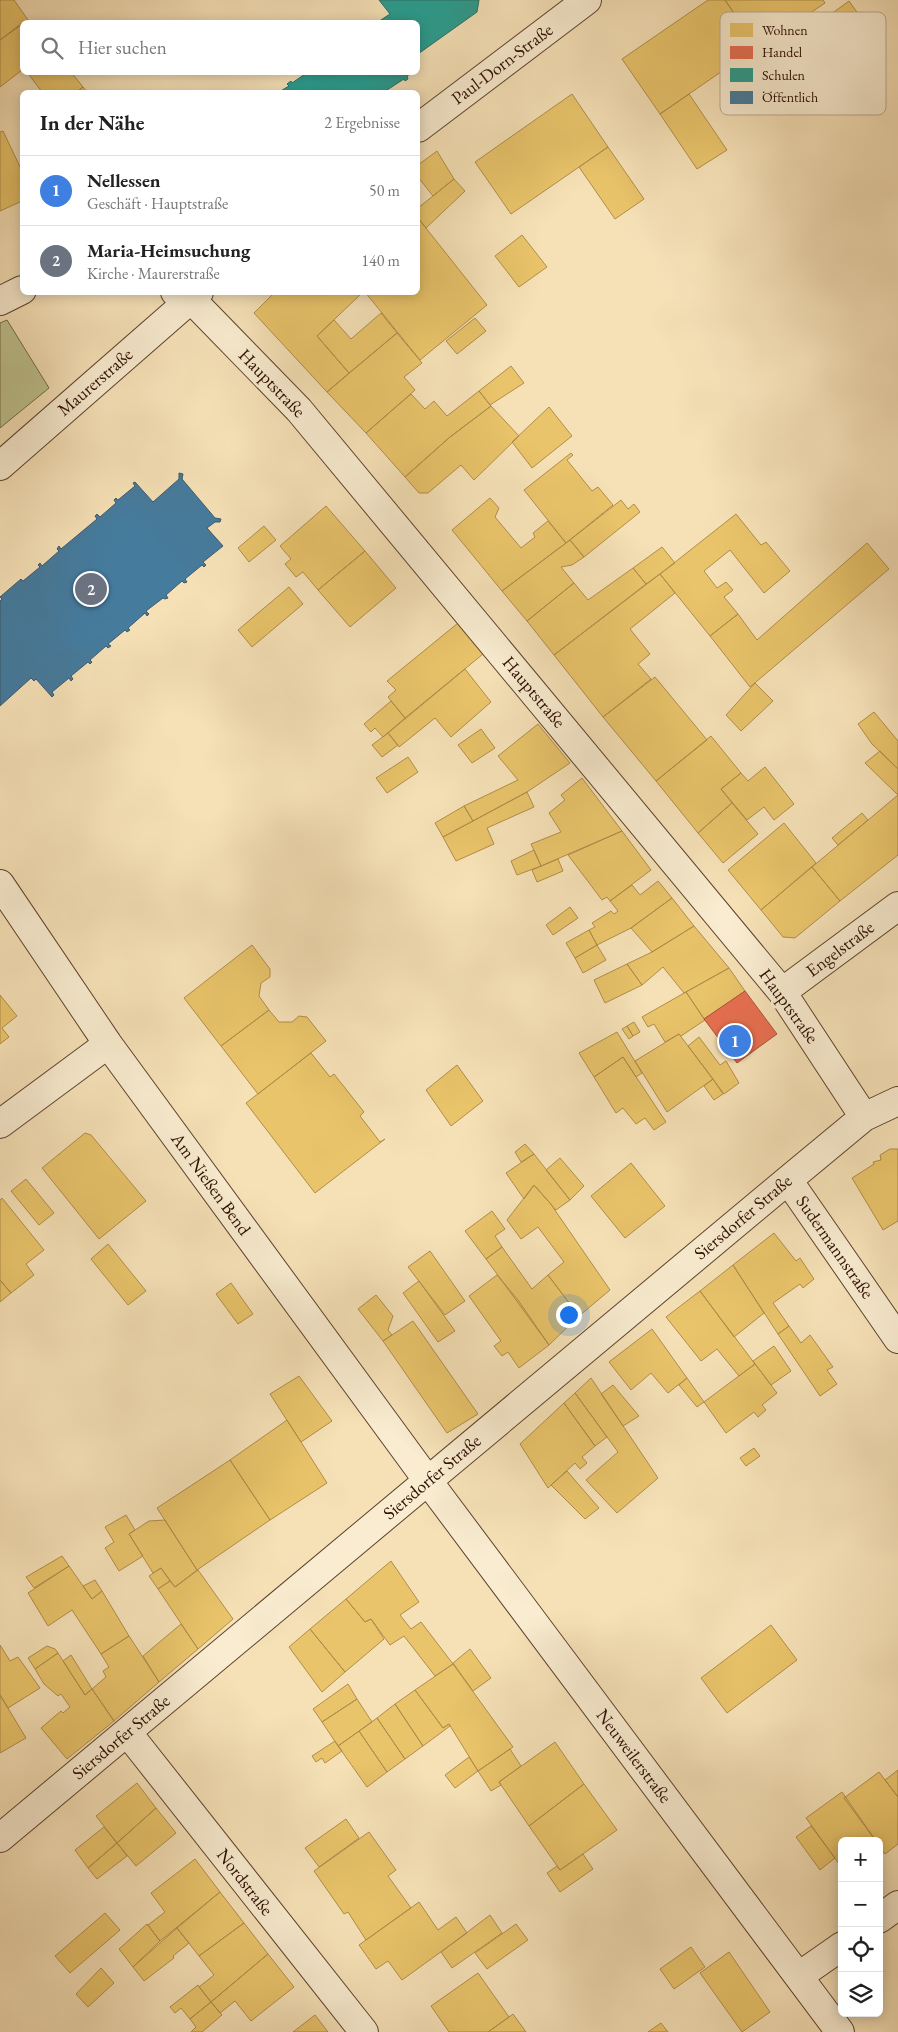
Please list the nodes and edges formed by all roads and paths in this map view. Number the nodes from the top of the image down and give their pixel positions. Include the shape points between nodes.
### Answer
1 (587, 0) edge
2 (420, 126) edge
3 (20, 291) edge
4 (188, 295) edge
5 (0, 301) edge
6 (0, 466) edge
7 (0, 884) edge
8 (898, 906) edge
9 (782, 992) junction
10 (108, 1044) junction
11 (898, 1101) edge
12 (864, 1117) junction
13 (0, 1124) edge
14 (788, 1180) junction
15 (898, 1339) edge
16 (428, 1480) junction
17 (127, 1732) junction
18 (0, 1838) edge
19 (898, 1905) edge
20 (883, 1916) edge
21 (838, 1949) edge
22 (799, 1976) junction
23 (364, 2032) edge
24 (840, 2032) edge

1 - 2 street, Paul-Dorn-Straße
3 - 5 street
4 - 6 street, Maurerstraße
4 - 9 street, Hauptstraße via 300,410
7 - 10 street, Am Nießen Bend
8 - 9 street, Engelstraße
9 - 12 street, Hauptstraße
10 - 13 street
10 - 16 street, Am Nießen Bend
11 - 12 street, Siersdorfer Straße
12 - 14 street, Siersdorfer Straße
14 - 15 street, Sudermannstraße
14 - 16 street, Siersdorfer Straße
16 - 17 street, Siersdorfer Straße
16 - 22 street, Neuweilerstraße
17 - 18 street, Siersdorfer Straße
17 - 23 street, Nordstraße
19 - 20 street
21 - 22 street
22 - 24 street, Neuweilerstraße

